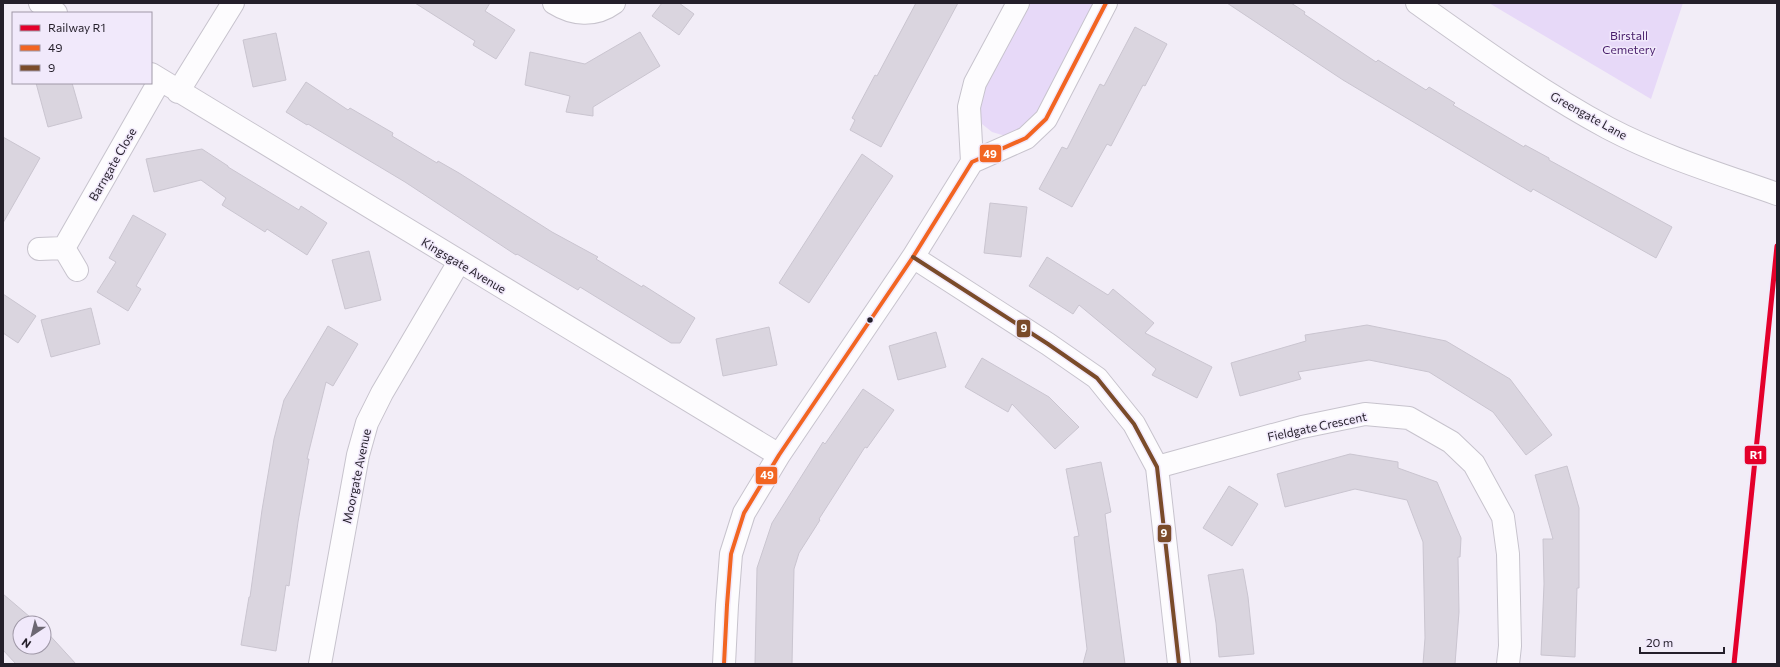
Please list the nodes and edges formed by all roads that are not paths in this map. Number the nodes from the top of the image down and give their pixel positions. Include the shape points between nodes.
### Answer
1 (40, 3) edge
2 (233, 3) edge
3 (554, 3) edge
4 (614, 3) edge
5 (1018, 3) edge
6 (1106, 3) edge
7 (1417, 3) edge
8 (54, 12) edge
9 (155, 77) edge
10 (151, 84) edge
11 (178, 92) junction
12 (972, 162) junction
13 (1777, 194) edge
14 (64, 248) junction
15 (39, 250) dead end
16 (913, 257) junction
17 (459, 262) junction
18 (77, 270) dead end
19 (779, 455) junction
20 (1157, 467) junction
21 (320, 664) edge
22 (724, 664) edge
23 (1179, 664) edge
24 (1508, 664) edge

1 - 8 street
2 - 11 street
3 - 4 street via 573,12 593,13
5 - 12 street via 975,83 970,107
6 - 12 street via 1046,119 1026,138
7 - 13 street, Greengate Lane via 1521,76 1608,128 1667,156
9 - 11 street, Kingsgate Avenue
10 - 14 street, Barngate Close
11 - 17 street, Kingsgate Avenue
12 - 16 street
14 - 15 street
14 - 18 street
16 - 19 street
16 - 20 street via 1098,378 1134,424
17 - 19 street, Kingsgate Avenue
17 - 21 street, Moorgate Avenue via 367,423 358,455
19 - 22 street via 744,513 731,554
20 - 23 street
20 - 24 street, Fieldgate Crescent via 1302,427 1365,414 1409,418 1451,442 1474,464 1503,517 1508,554

